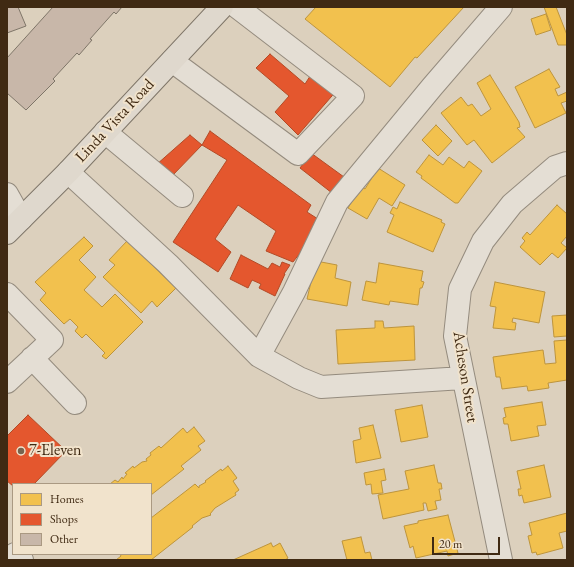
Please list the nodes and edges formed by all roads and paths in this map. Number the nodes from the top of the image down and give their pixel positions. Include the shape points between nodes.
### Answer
1 (222, 7) edge
2 (237, 7) edge
3 (501, 7) edge
4 (172, 61) junction
5 (105, 132) junction
6 (567, 163) edge
7 (68, 172) junction
8 (7, 194) edge
9 (182, 196) dead end
10 (14, 226) edge
11 (7, 294) edge
12 (259, 356) junction
13 (32, 358) junction
14 (462, 378) junction
15 (7, 382) edge
16 (75, 403) dead end
17 (502, 560) edge

1 - 4 main road, Linda Vista Road
2 - 4 street via 353,96 298,154
3 - 12 street via 337,202 294,292
4 - 5 main road, Linda Vista Road
5 - 7 main road, Linda Vista Road
5 - 9 street
6 - 14 street, Acheson Street via 555,167 512,204 480,248 460,289 455,336
7 - 10 main road, Linda Vista Road
7 - 12 street via 168,264
8 - 10 street
11 - 13 street via 52,340
12 - 14 street via 299,378 322,387
13 - 15 street
13 - 16 street
14 - 17 street, Acheson Street

